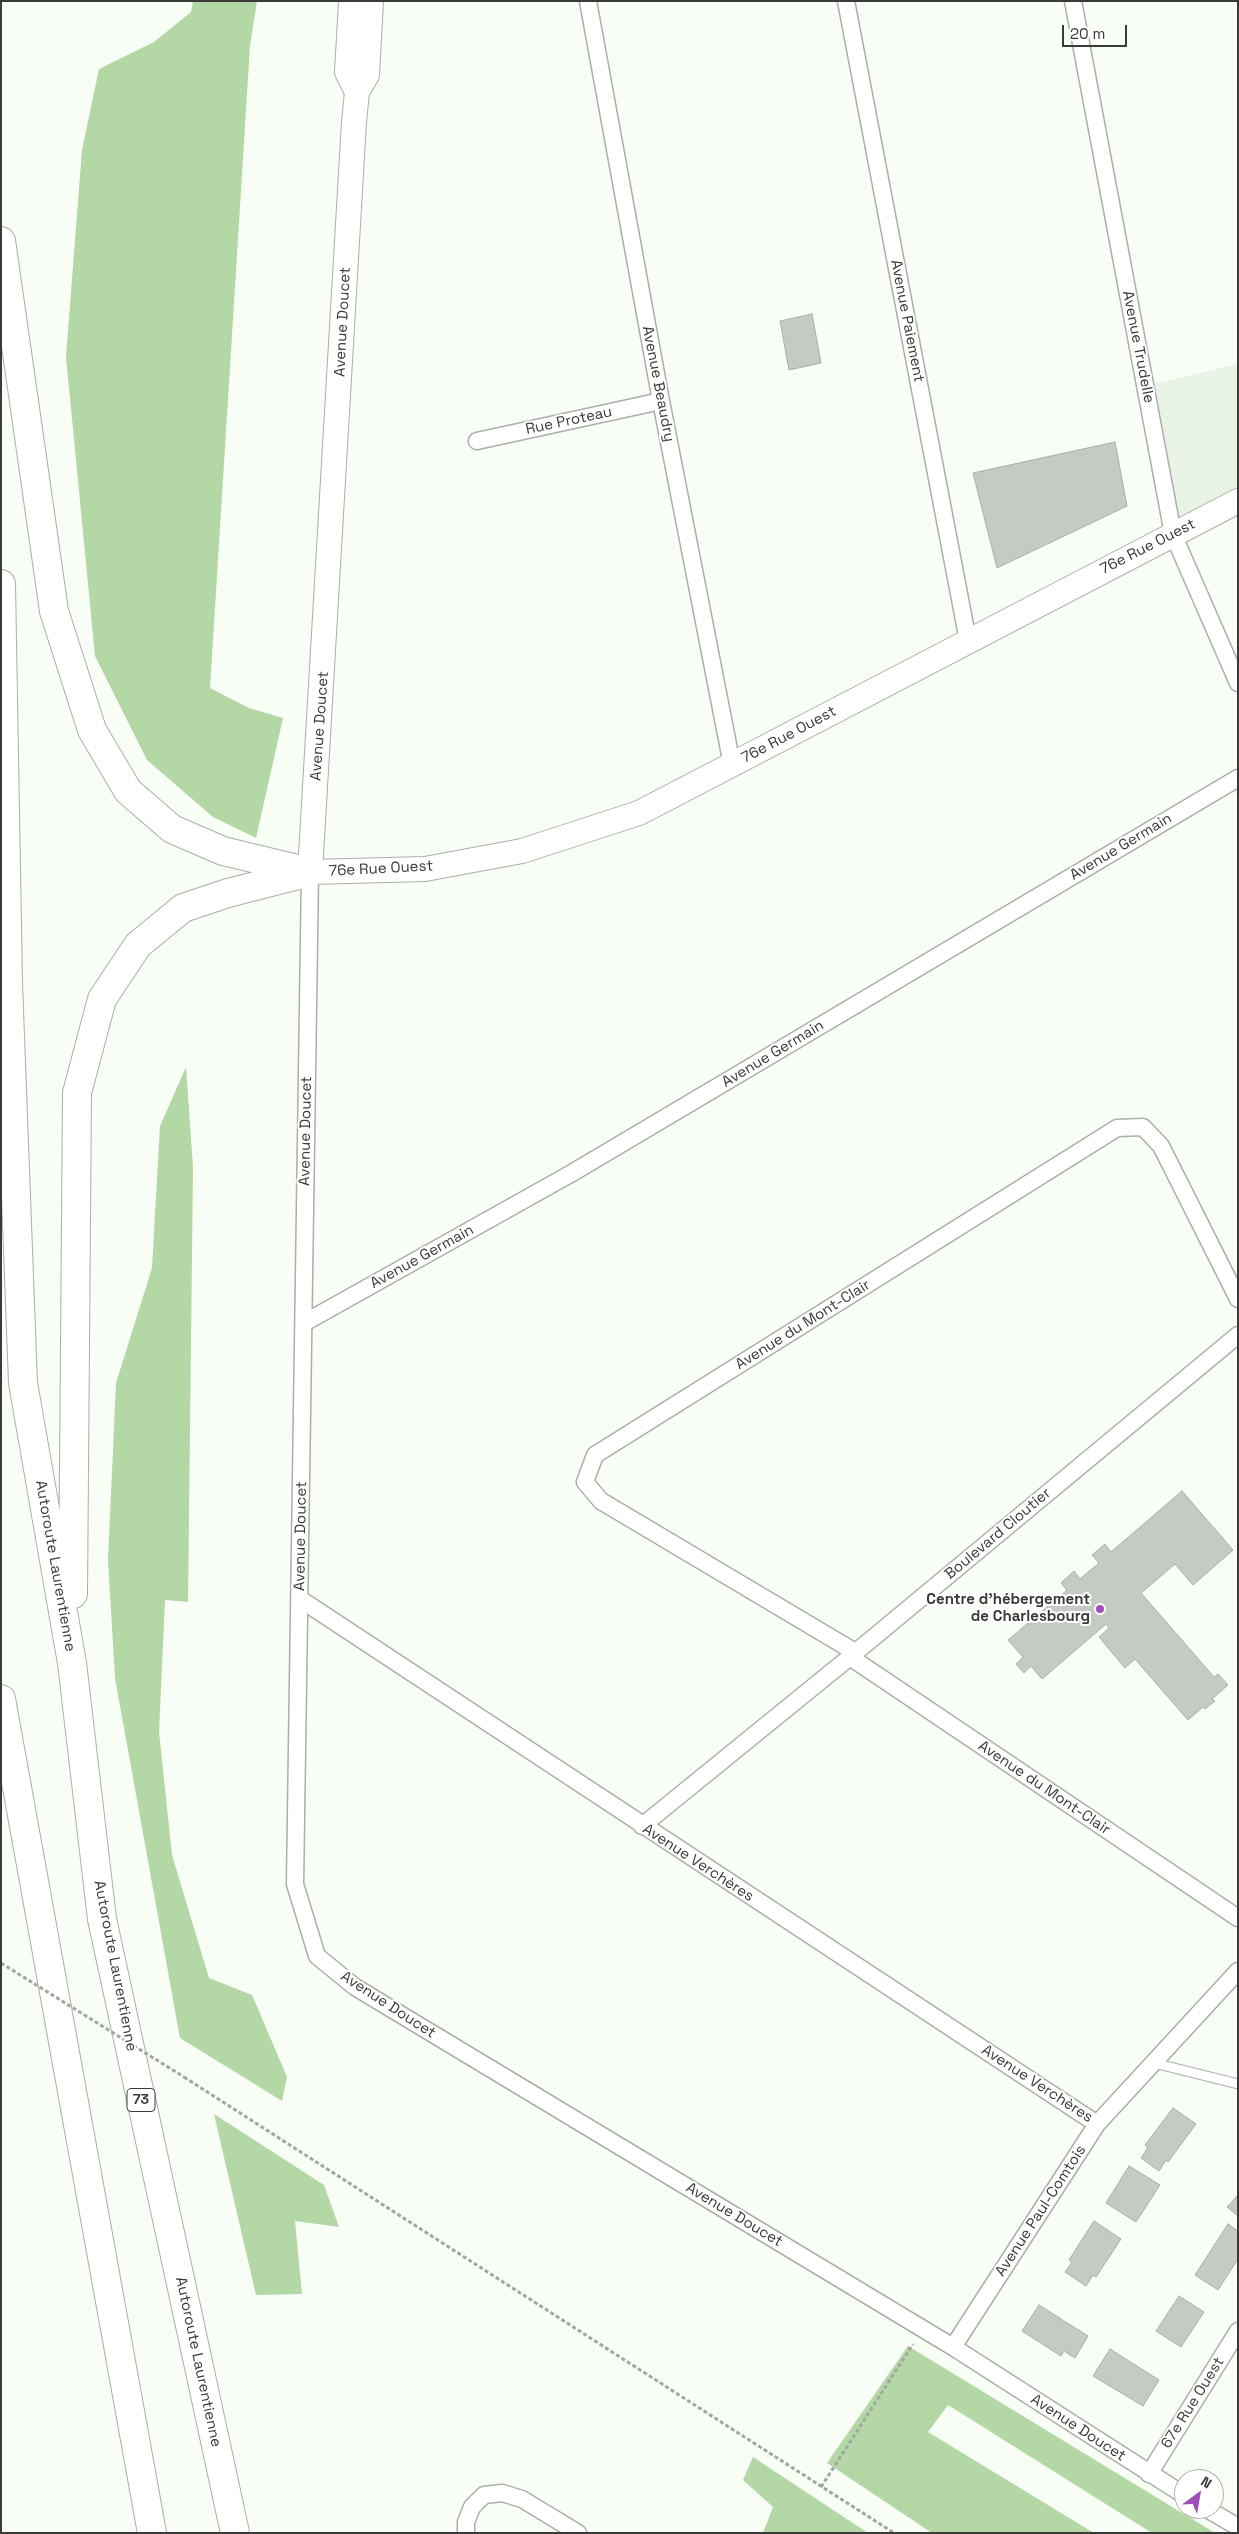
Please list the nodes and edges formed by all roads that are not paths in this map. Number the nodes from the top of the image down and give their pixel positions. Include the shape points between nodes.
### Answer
1 (351, 1) edge
2 (371, 1) edge
3 (588, 1) edge
4 (846, 1) edge
5 (1073, 1) edge
6 (357, 92) junction
7 (1, 241) edge
8 (661, 401) junction
9 (477, 441) dead end
10 (1238, 501) edge
11 (1173, 534) junction
12 (1, 584) edge
13 (968, 641) junction
14 (1238, 683) edge
15 (732, 766) junction
16 (1238, 778) edge
17 (310, 872) junction
18 (1238, 1299) edge
19 (304, 1323) junction
20 (1238, 1335) edge
21 (300, 1599) junction
22 (853, 1655) junction
23 (72, 1663) junction
24 (1, 1699) edge
25 (642, 1826) junction
26 (1238, 1918) edge
27 (1238, 1971) edge
28 (1154, 2063) junction
29 (1238, 2084) edge
30 (1097, 2124) junction
31 (1238, 2331) edge
32 (953, 2347) junction
33 (1149, 2474) junction
34 (1174, 2489) edge
35 (1223, 2519) edge
36 (1238, 2528) edge
37 (152, 2533) edge
38 (235, 2533) edge
39 (466, 2533) edge
40 (578, 2533) edge

1 - 6 street, Avenue Doucet via 347,72
2 - 6 street, Avenue Doucet via 367,75
3 - 8 street, Avenue Beaudry
4 - 13 street, Avenue Paiement
5 - 11 street, Avenue Trudelle
6 - 17 street, Avenue Doucet
7 - 17 highway via 54,611 92,730 128,792 172,829 223,851
8 - 9 street, Rue Proteau
8 - 15 street, Avenue Beaudry
10 - 11 street, 76e Rue Ouest
11 - 13 street, 76e Rue Ouest
11 - 14 street, Avenue Trudelle
12 - 23 highway, Autoroute Laurentienne / 73 via 8,983 23,1383
13 - 15 street, 76e Rue Ouest
15 - 17 street, 76e Rue Ouest via 639,813 522,851 425,869
16 - 19 street, Avenue Germain via 580,1168
17 - 19 street, Avenue Doucet
17 - 23 highway via 183,908 138,944 102,999 77,1093
18 - 22 street, Avenue du Mont-Clair via 1161,1146 1142,1127 1117,1128 595,1455 585,1482 602,1501
19 - 21 street, Avenue Doucet
20 - 22 street, Boulevard Cloutier
21 - 25 street, Avenue Verchères
21 - 32 street, Avenue Doucet via 294,1884 317,1956 355,1987
22 - 25 street, Boulevard Cloutier
22 - 26 street, Avenue du Mont-Clair
23 - 38 highway, Autoroute Laurentienne / 73 via 102,1919
24 - 37 highway
25 - 30 street, Avenue Verchères
27 - 28 street, Avenue Paul-Comtois
28 - 29 lane
28 - 30 street, Avenue Paul-Comtois
30 - 32 street, Avenue Paul-Comtois
31 - 33 street, 67e Rue Ouest
32 - 33 street, Avenue Doucet
33 - 34 street, Avenue Doucet
35 - 36 street
39 - 40 street via 472,2507 484,2495 502,2493 522,2499

